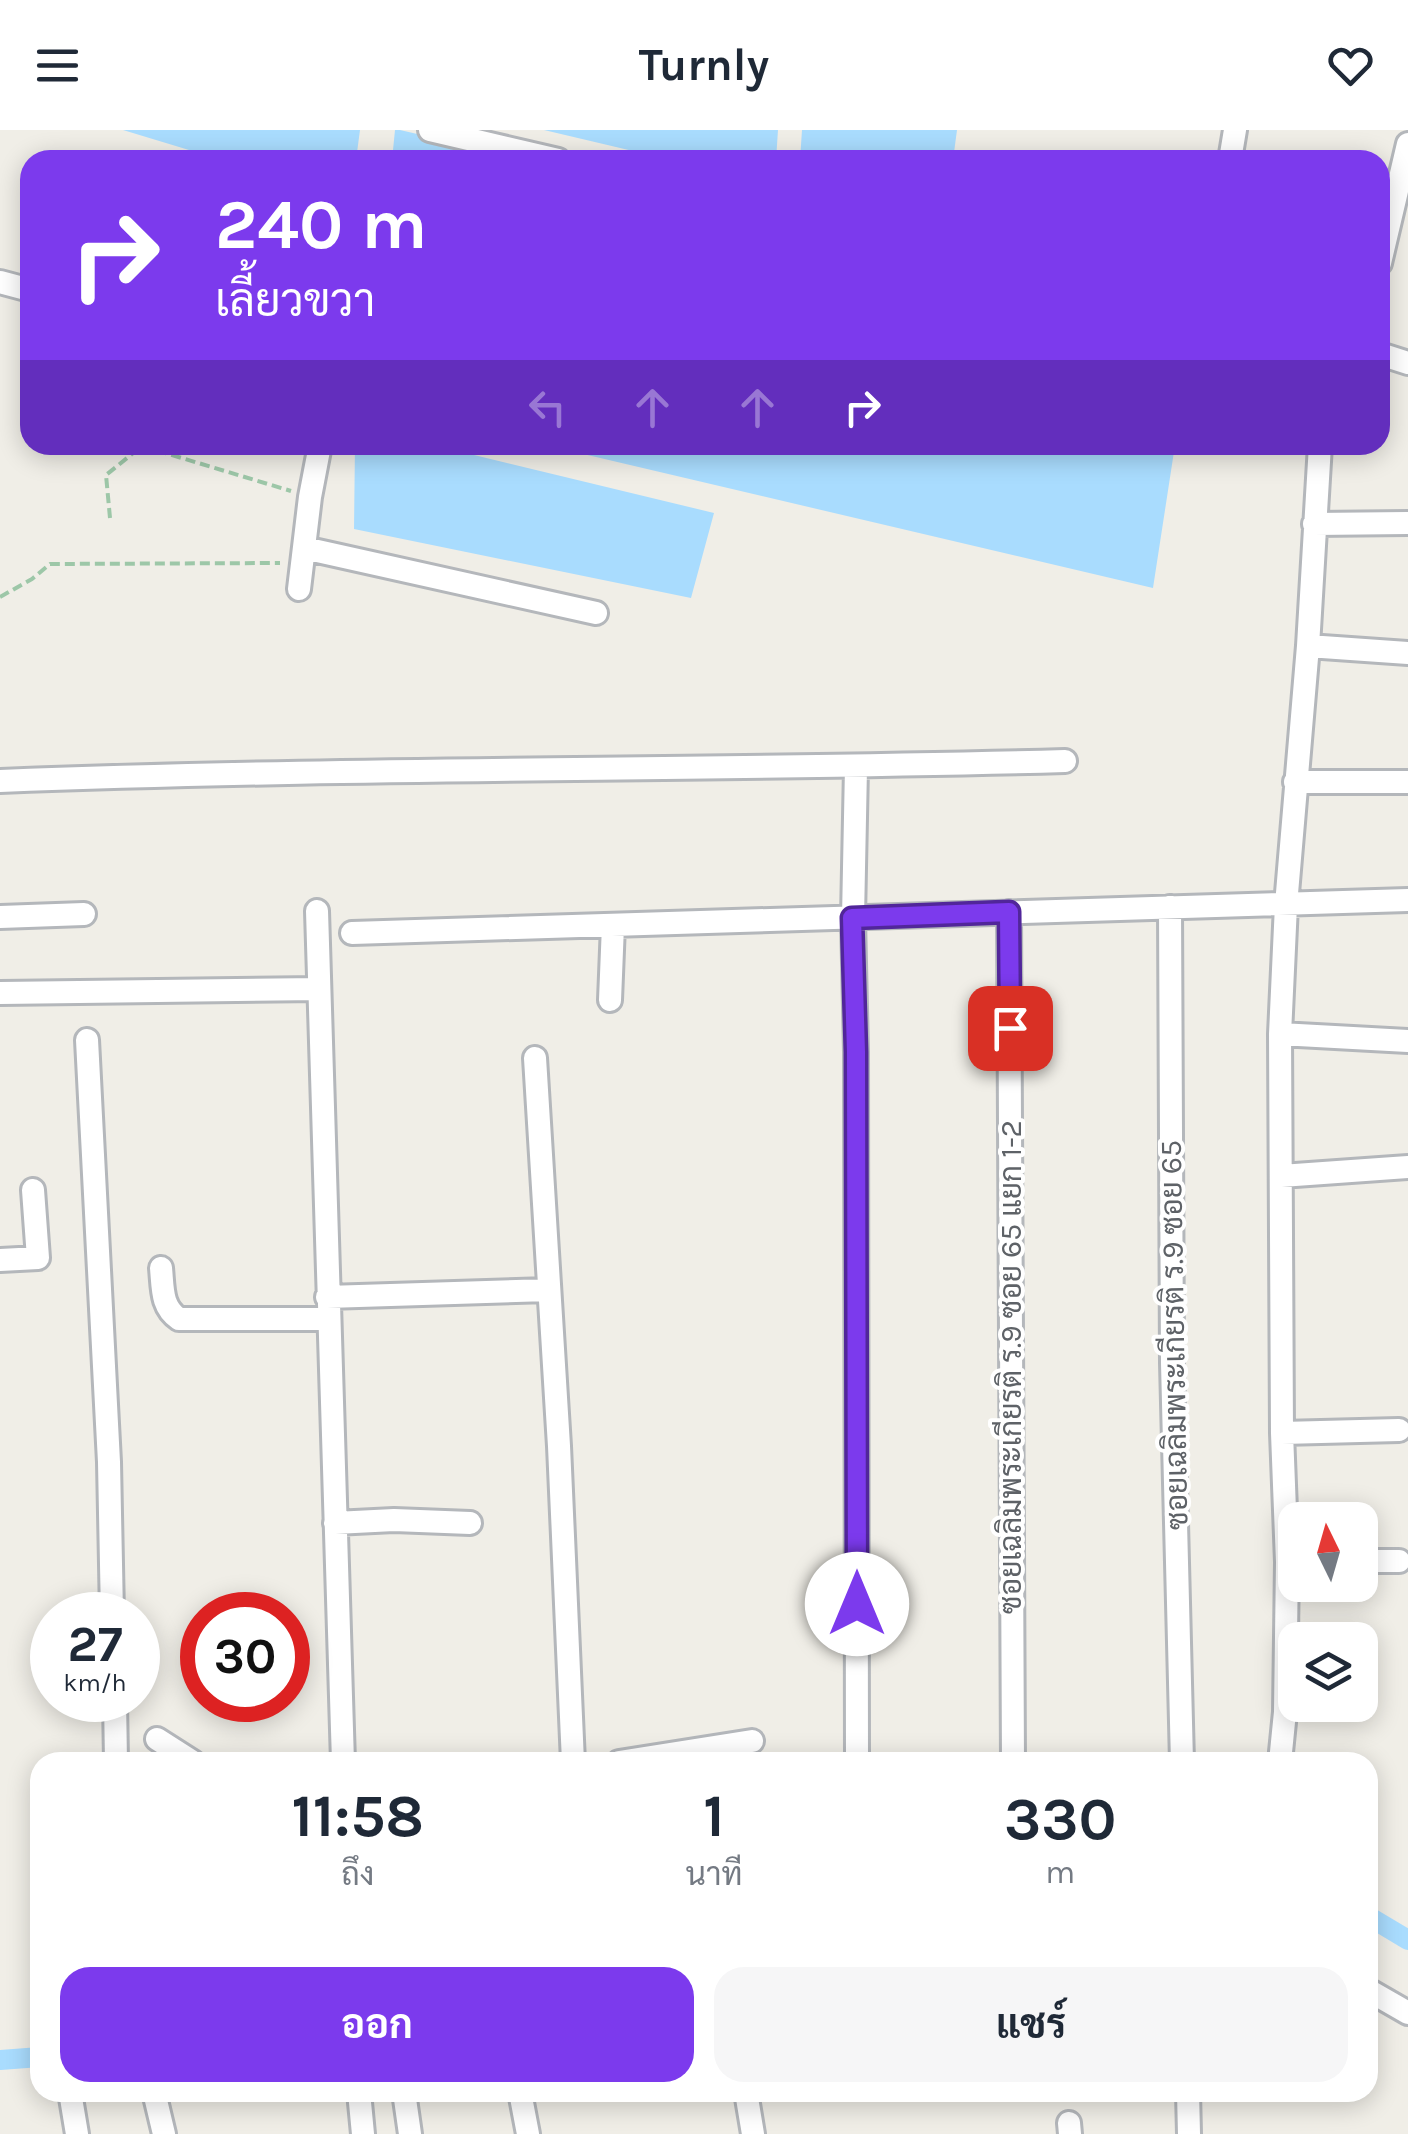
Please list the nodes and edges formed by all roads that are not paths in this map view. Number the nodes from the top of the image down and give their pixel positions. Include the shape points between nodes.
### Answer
1 (430, 130) edge
2 (1408, 144) edge
3 (515, 150) edge
4 (1390, 220) edge
5 (318, 455) edge
6 (1319, 455) edge
7 (1408, 523) edge
8 (1314, 524) junction
9 (303, 555) junction
10 (299, 589) dead end
11 (596, 613) dead end
12 (1308, 646) junction
13 (1408, 652) edge
14 (1065, 761) dead end
15 (856, 766) junction
16 (0, 781) edge
17 (1295, 782) junction
18 (1408, 782) edge
19 (1408, 900) edge
20 (1286, 906) junction
21 (1170, 907) junction
22 (317, 911) dead end
23 (1009, 912) junction
24 (84, 914) dead end
25 (0, 918) edge
26 (852, 918) junction
27 (612, 925) junction
28 (352, 933) dead end
29 (319, 989) junction
30 (0, 993) edge
31 (610, 1000) dead end
32 (1280, 1034) junction
33 (87, 1040) dead end
34 (1408, 1041) edge
35 (535, 1058) dead end
36 (1408, 1167) edge
37 (1280, 1176) junction
38 (33, 1190) dead end
39 (0, 1260) edge
40 (162, 1268) dead end
41 (548, 1290) junction
42 (327, 1308) junction
43 (1398, 1430) dead end
44 (1282, 1433) junction
45 (1287, 1502) edge
46 (470, 1522) dead end
47 (335, 1524) junction
48 (1378, 1561) edge
49 (1399, 1561) dead end
50 (112, 1592) edge
51 (1289, 1602) edge
52 (115, 1722) edge
53 (157, 1738) dead end
54 (752, 1741) dead end
55 (116, 1752) edge
56 (178, 1752) edge
57 (343, 1752) edge
58 (573, 1752) edge
59 (683, 1752) edge
60 (857, 1752) edge
61 (1013, 1752) edge
62 (1182, 1752) edge
63 (1281, 1752) edge
64 (1378, 1996) edge
65 (1408, 2014) edge
66 (72, 2102) edge
67 (156, 2102) edge
68 (360, 2102) edge
69 (405, 2102) edge
70 (522, 2102) edge
71 (748, 2102) edge
72 (1188, 2102) edge
73 (77, 2134) edge
74 (164, 2134) edge
75 (363, 2134) edge
76 (410, 2134) edge
77 (528, 2134) edge
78 (753, 2134) edge
79 (1190, 2134) edge

1 - 3 street
2 - 4 street
5 - 9 street
6 - 8 street
7 - 8 street
8 - 12 street
9 - 10 street
9 - 11 street
12 - 13 street
12 - 17 street
14 - 15 street
15 - 16 street
15 - 26 street
17 - 18 street
17 - 20 street
19 - 20 street
20 - 21 street
20 - 32 street
21 - 23 street
21 - 62 street, ซอยเฉลิมพระเกียรติ ร.9 ซอย 65
22 - 29 street
23 - 26 street
23 - 61 street, ซอยเฉลิมพระเกียรติ ร.9 ซอย 65 แยก 1-2
24 - 25 street
26 - 27 street
26 - 60 street
27 - 28 street
27 - 31 street
29 - 30 street
29 - 42 street
32 - 34 street
32 - 37 street
33 - 50 street
35 - 41 street
36 - 37 street
37 - 44 street
38 - 39 street via 38,1258
40 - 42 street via 164,1299 179,1319
41 - 42 street
41 - 58 street
42 - 47 street
43 - 44 street
44 - 45 street
46 - 47 street
47 - 57 street
48 - 49 street
51 - 63 street
52 - 55 street
53 - 56 street
54 - 59 street
64 - 65 street
66 - 73 street
67 - 74 street
68 - 75 street
69 - 76 street
70 - 77 street
71 - 78 street
72 - 79 street

